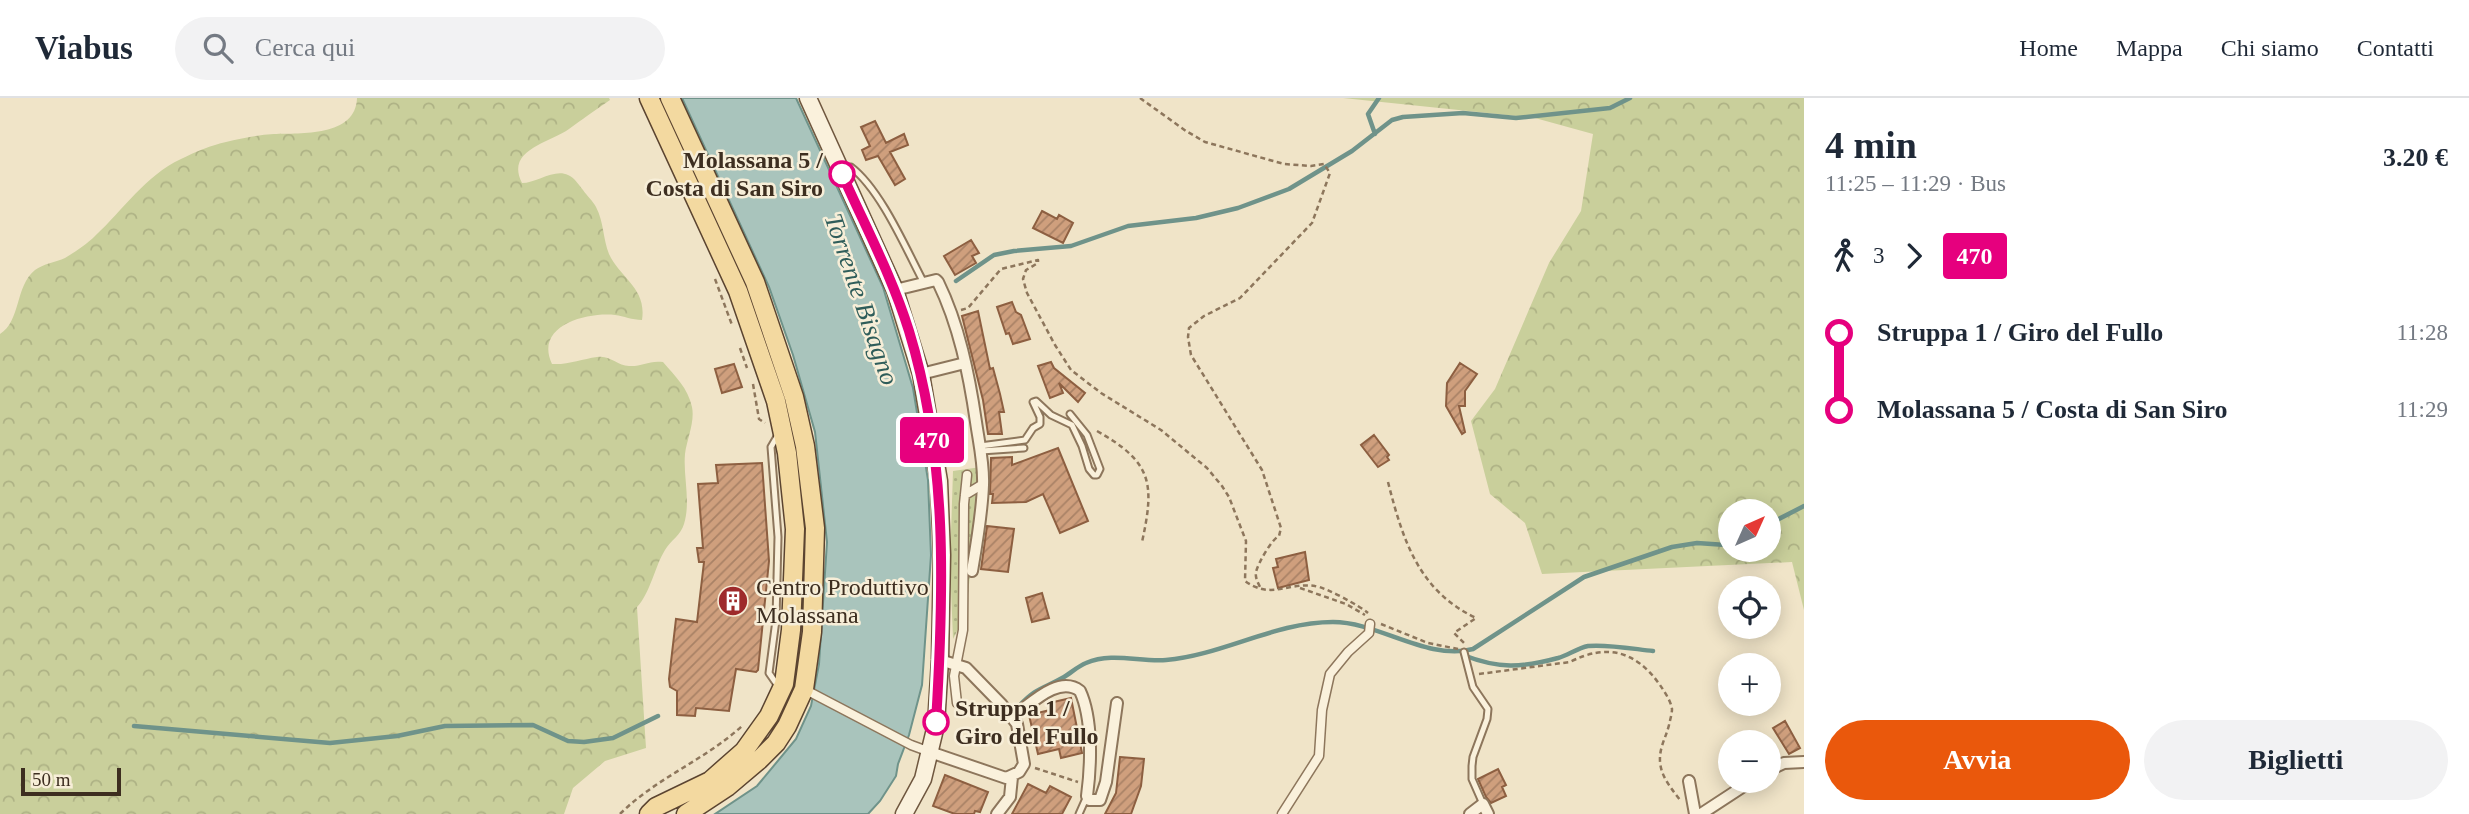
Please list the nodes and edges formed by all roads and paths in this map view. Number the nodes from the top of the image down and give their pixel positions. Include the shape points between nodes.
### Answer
1 (649, 98) edge
2 (670, 98) edge
3 (808, 98) edge
4 (1140, 98) edge
5 (840, 170) junction
6 (713, 274) dead end
7 (924, 282) junction
8 (895, 290) junction
9 (951, 312) junction
10 (735, 332) dead end
11 (739, 344) dead end
12 (965, 363) junction
13 (747, 369) dead end
14 (921, 374) junction
15 (752, 381) dead end
16 (1070, 414) dead end
17 (1078, 423) junction
18 (780, 432) joint
19 (980, 448) junction
20 (1024, 448) dead end
21 (967, 475) dead end
22 (1388, 482) dead end
23 (983, 484) junction
24 (965, 495) junction
25 (1142, 542) dead end
26 (972, 571) joint
27 (963, 578) junction
28 (1297, 587) junction
29 (1261, 589) junction
30 (962, 590) junction
31 (941, 597) junction
32 (1373, 624) junction
33 (1465, 654) junction
34 (948, 662) junction
35 (1469, 676) junction
36 (781, 691) junction
37 (806, 691) junction
38 (957, 703) dead end
39 (1117, 703) dead end
40 (1012, 717) junction
41 (748, 719) dead end
42 (930, 752) junction
43 (1804, 762) edge
44 (1024, 764) junction
45 (1781, 764) edge
46 (1012, 777) junction
47 (1689, 782) dead end
48 (1088, 790) junction
49 (1733, 793) edge
50 (1685, 805) dead end
51 (1485, 809) edge
52 (620, 814) edge
53 (649, 814) edge
54 (686, 814) edge
55 (904, 814) edge
56 (997, 814) edge
57 (1079, 814) edge
58 (1282, 814) edge
59 (1470, 814) edge
60 (1695, 814) edge
61 (1701, 814) edge

1 - 36 main road via 738,291 776,401 795,529 791,630
2 - 37 main road via 755,282 794,397 815,528
3 - 5 main road
4 - 29 path via 1205,142 1284,164 1324,164 1329,173 1312,223 1240,298 1189,328 1191,355 1262,470 1280,528 1257,568
5 - 7 lane via 851,167 866,182
5 - 8 main road
6 - 10 path
7 - 8 street
7 - 9 street via 938,282
8 - 14 main road
9 - 12 street
9 - 29 path via 968,308 1001,269 1038,260 1023,274 1024,284 1064,360 1087,383 1155,426 1213,474 1229,496 1247,541 1245,581
11 - 13 path
12 - 14 street
12 - 19 street
14 - 31 main road via 939,481
15 - 18 path via 760,419
16 - 17 lane
17 - 19 lane via 1099,464 1097,475 1089,468 1072,425 1036,401 1032,402 1040,424 1025,440
17 - 25 path via 1117,443 1148,481
18 - 36 lane via 771,447 778,537 769,673
19 - 20 lane
19 - 23 street
21 - 24 street
22 - 33 path via 1397,518 1423,576 1444,599 1476,618 1454,633 1464,642
23 - 24 street
23 - 26 street
24 - 27 street
26 - 27 street
27 - 30 street
28 - 29 path
28 - 32 path via 1357,609
28 - 32 path via 1318,586 1359,605
30 - 31 street
30 - 34 street via 963,630
31 - 34 main road
32 - 33 path
32 - 58 street via 1330,674 1319,756
33 - 35 lane
34 - 38 street
34 - 40 street via 966,668
34 - 42 main road
35 - 50 path via 1570,662 1600,652 1636,659 1650,671 1672,708 1660,766 1664,780
35 - 51 lane via 1488,709 1472,766 1472,779
36 - 53 main road via 744,751 710,781
37 - 42 street
37 - 54 main road via 776,743 727,787
39 - 48 street via 1102,797 1089,800
40 - 44 street
40 - 48 street via 1041,693 1069,686 1079,689 1088,731
41 - 52 path via 730,737 649,788
42 - 46 street
42 - 55 main road via 923,779
43 - 45 street
44 - 46 street
44 - 48 path
46 - 56 street via 1010,797
47 - 60 street
48 - 57 lane
49 - 61 street
51 - 59 street

